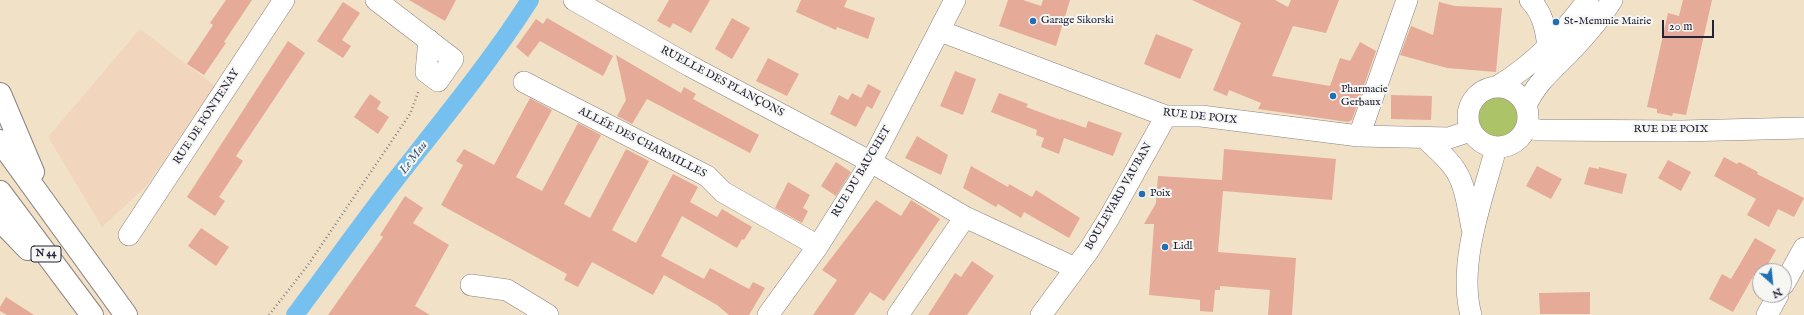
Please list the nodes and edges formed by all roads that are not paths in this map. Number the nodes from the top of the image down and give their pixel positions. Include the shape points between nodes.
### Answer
1 (284, 0) edge
2 (376, 0) edge
3 (574, 0) edge
4 (955, 0) edge
5 (1408, 0) edge
6 (1530, 0) edge
7 (1588, 0) edge
8 (1612, 0) edge
9 (940, 31) junction
10 (1548, 47) junction
11 (426, 72) road end
12 (524, 82) dead end
13 (1498, 86) junction
14 (0, 94) edge
15 (1526, 106) junction
16 (1166, 116) junction
17 (1532, 128) junction
18 (1804, 128) edge
19 (1470, 131) junction
20 (1359, 136) junction
21 (1426, 139) junction
22 (0, 141) edge
23 (1496, 148) junction
24 (871, 162) junction
25 (0, 192) edge
26 (47, 204) junction
27 (965, 217) junction
28 (0, 220) edge
29 (1473, 231) junction
30 (129, 235) dead end
31 (818, 246) junction
32 (1804, 248) edge
33 (1075, 268) junction
34 (1792, 270) edge
35 (471, 285) dead end
36 (1774, 303) edge
37 (89, 315) edge
38 (92, 315) edge
39 (126, 315) edge
40 (548, 315) edge
41 (768, 315) edge
42 (898, 315) edge
43 (1041, 315) edge
44 (1471, 315) edge
45 (1767, 315) edge

1 - 30 street, RUE DE FONTENAY
2 - 11 street via 429,40
3 - 24 street, RUELLE DES PLANÇONS via 690,66
4 - 9 street, RUE DU BAUCHET
5 - 20 street
6 - 10 street via 1539,11 1546,28
7 - 10 street
8 - 15 street via 1575,47 1539,82
9 - 16 street, RUE DE POIX
9 - 24 street, RUE DU BAUCHET
10 - 13 street via 1527,67
12 - 31 street, ALLÉE DES CHARMILLES via 707,176 723,192
13 - 15 street via 1515,92
13 - 19 street via 1479,93 1472,101 1467,121
14 - 26 main road
15 - 17 street
16 - 20 street, RUE DE POIX via 1201,116
16 - 33 street, BOULEVARD VAUBAN via 1109,218
17 - 18 street, RUE DE POIX via 1682,131
17 - 23 street via 1512,144
19 - 21 street, RUE DE POIX via 1449,138
19 - 23 street via 1481,143
20 - 21 street, RUE DE POIX
21 - 29 street via 1448,160 1459,176
22 - 26 main road, N 44
23 - 29 street
24 - 27 street, RUELLE DES PLANÇONS
24 - 31 street, RUE DU BAUCHET
25 - 38 main road, N 44
26 - 39 main road, N 44
27 - 33 street, RUELLE DES PLANÇONS
27 - 42 street
28 - 37 main road
29 - 44 street via 1467,287
31 - 41 street, RUE DU BAUCHET
32 - 34 street
33 - 43 street, BOULEVARD VAUBAN
35 - 40 street via 507,290
36 - 45 street

